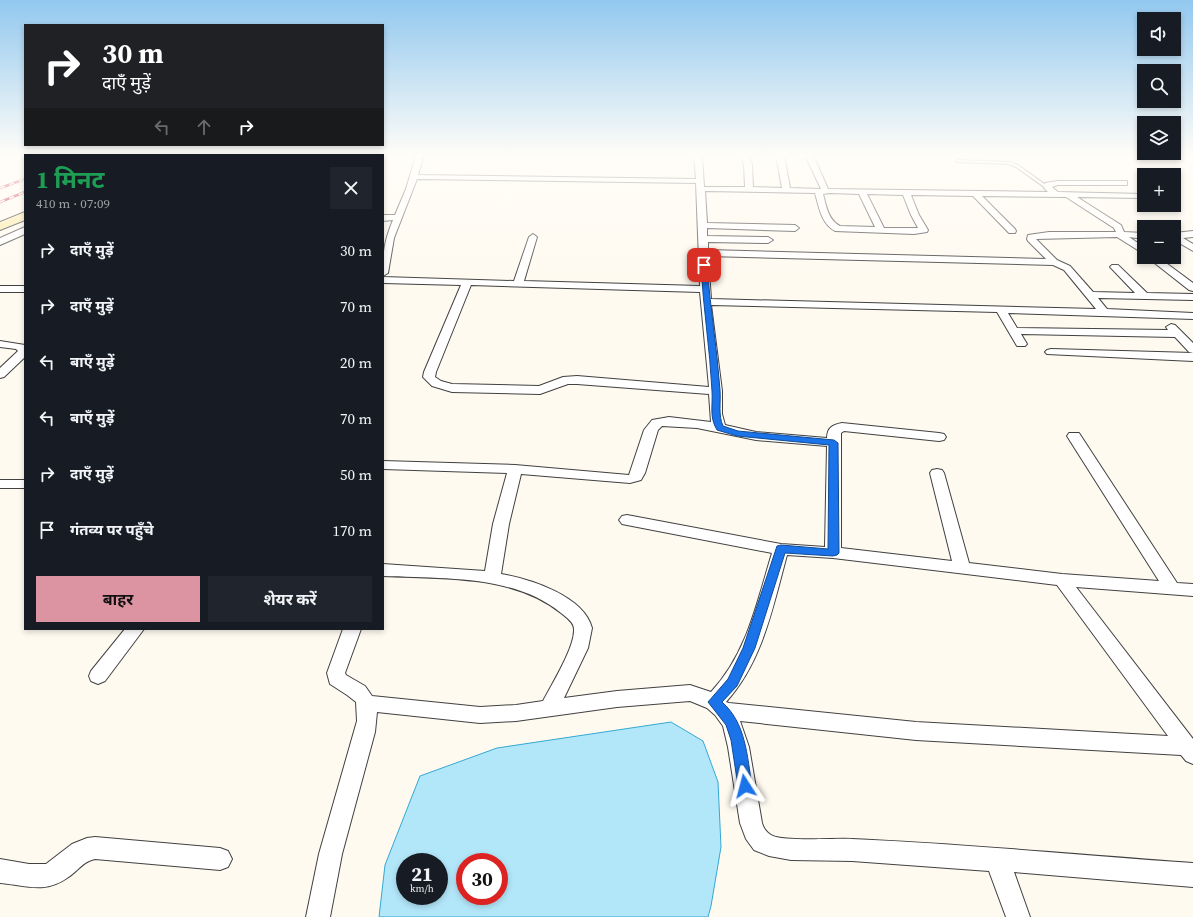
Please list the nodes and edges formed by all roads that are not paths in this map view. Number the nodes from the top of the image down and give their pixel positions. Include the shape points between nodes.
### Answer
1 (406, 198) edge
2 (701, 198) edge
3 (823, 198) edge
4 (865, 198) edge
5 (908, 198) edge
6 (980, 198) edge
7 (1073, 198) edge
8 (24, 208) edge
9 (24, 216) edge
10 (398, 217) junction
11 (0, 218) edge
12 (384, 218) edge
13 (702, 225) junction
14 (0, 226) edge
15 (795, 228) dead end
16 (24, 230) edge
17 (881, 230) junction
18 (1012, 231) dead end
19 (1120, 234) junction
20 (1193, 234) edge
21 (1137, 235) edge
22 (1181, 235) edge
23 (533, 237) dead end
24 (702, 239) junction
25 (768, 240) dead end
26 (1181, 240) edge
27 (0, 242) edge
28 (1137, 246) edge
29 (1193, 248) edge
30 (703, 253) junction
31 (1054, 262) junction
32 (1161, 264) edge
33 (384, 267) edge
34 (1116, 267) dead end
35 (384, 280) edge
36 (467, 282) junction
37 (518, 284) junction
38 (1193, 288) edge
39 (0, 289) edge
40 (24, 289) edge
41 (706, 289) junction
42 (1090, 295) junction
43 (1145, 296) junction
44 (1193, 298) edge
45 (706, 302) junction
46 (1000, 309) junction
47 (1104, 312) junction
48 (1158, 315) junction
49 (1193, 316) edge
50 (1013, 331) junction
51 (1178, 334) junction
52 (0, 344) edge
53 (1021, 344) dead end
54 (1191, 346) edge
55 (1051, 352) dead end
56 (1193, 357) edge
57 (0, 374) edge
58 (716, 391) junction
59 (720, 428) junction
60 (1074, 436) dead end
61 (939, 437) dead end
62 (834, 443) junction
63 (384, 465) edge
64 (515, 469) junction
65 (937, 473) dead end
66 (0, 484) edge
67 (24, 484) edge
68 (627, 520) dead end
69 (781, 549) junction
70 (833, 553) junction
71 (962, 568) junction
72 (384, 570) edge
73 (492, 578) junction
74 (1062, 580) junction
75 (1172, 588) junction
76 (1193, 590) edge
77 (135, 630) edge
78 (352, 630) edge
79 (98, 676) dead end
80 (366, 703) junction
81 (719, 707) junction
82 (549, 709) junction
83 (1190, 751) edge
84 (220, 859) dead end
85 (997, 859) junction
86 (0, 871) edge
87 (1193, 875) edge
88 (318, 917) edge
89 (1018, 917) edge

1 - 10 street
2 - 13 street
3 - 17 street via 824,212 834,227 844,230
4 - 17 street
5 - 17 street via 924,230
6 - 18 street
7 - 19 street via 1113,223 1118,227
8 - 11 main road
9 - 14 main road
10 - 12 street
10 - 33 street
13 - 15 street
13 - 24 street
16 - 27 street
19 - 21 street
19 - 28 street
19 - 31 street via 1031,237
20 - 22 street
23 - 37 street
24 - 25 street
24 - 30 street
26 - 29 street
30 - 31 street
30 - 41 street
31 - 42 street via 1064,266
32 - 38 street
34 - 43 street
35 - 36 street
36 - 37 street
36 - 58 street via 430,372 432,382 441,386 540,390 567,380 577,380
37 - 41 street
39 - 40 street
41 - 45 street
42 - 43 street
42 - 47 street
43 - 44 street
45 - 46 street
45 - 58 street
46 - 47 street
46 - 50 street
47 - 48 street
48 - 49 street
48 - 51 street
50 - 51 street
50 - 53 street
51 - 54 street
52 - 57 street via 19,346 24,352
55 - 56 street
58 - 59 street via 716,419
59 - 62 street via 737,433
59 - 64 street via 658,423 651,430 638,474 630,479
60 - 75 street
61 - 62 street via 842,427 834,431
62 - 70 street
63 - 64 street
64 - 73 street via 501,524
65 - 71 street
66 - 67 street
68 - 69 street
69 - 70 street
69 - 81 street via 749,648
70 - 71 street
71 - 74 street
72 - 73 street
73 - 82 street via 527,585 546,593 564,603 581,623 583,631 579,645
74 - 75 street
74 - 83 street
75 - 76 street
77 - 79 street
78 - 80 street via 336,673 337,680 356,690
80 - 82 street via 480,715
80 - 88 street via 364,736 321,894
81 - 82 street via 700,696 676,693
81 - 83 street via 916,731
81 - 85 street via 732,723 752,831 762,844 775,848
84 - 86 street via 87,848 59,871 47,876 36,877
85 - 87 street
85 - 89 street

